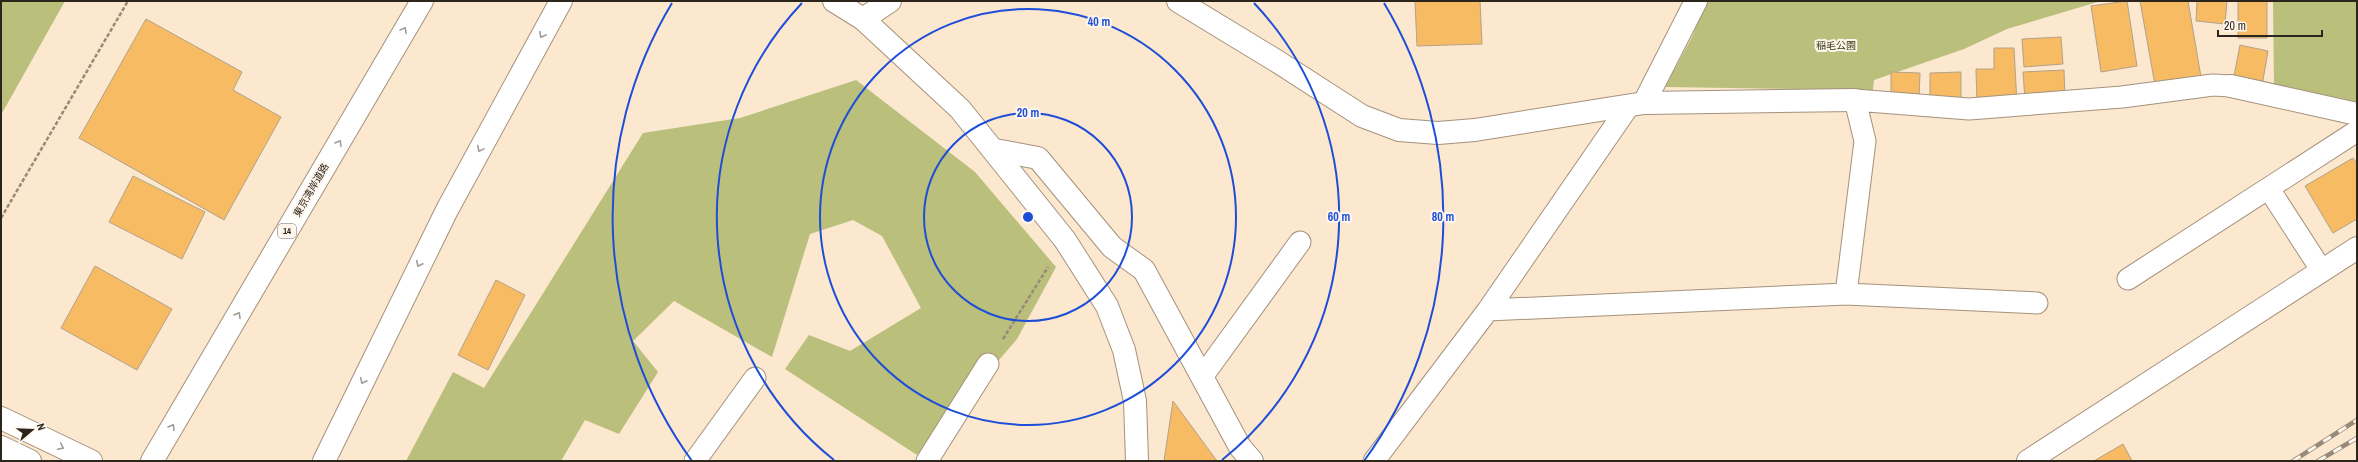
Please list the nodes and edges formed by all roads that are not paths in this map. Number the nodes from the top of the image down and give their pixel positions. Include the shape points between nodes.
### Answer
1 (422, 1) edge
2 (561, 1) edge
3 (834, 1) edge
4 (890, 1) edge
5 (1178, 1) edge
6 (1696, 1) edge
7 (863, 19) junction
8 (2231, 86) joint
9 (1855, 100) junction
10 (1636, 105) junction
11 (2357, 114) edge
12 (2357, 132) edge
13 (995, 150) junction
14 (2269, 189) junction
15 (1300, 242) dead end
16 (2357, 248) edge
17 (2322, 272) junction
18 (2128, 279) dead end
19 (1846, 294) junction
20 (2037, 303) dead end
21 (1488, 310) junction
22 (988, 364) road end
23 (1202, 376) junction
24 (755, 378) dead end
25 (1, 418) edge
26 (1, 446) edge
27 (30, 461) edge
28 (91, 461) edge
29 (152, 461) edge
30 (324, 461) edge
31 (695, 461) edge
32 (927, 461) edge
33 (1137, 461) edge
34 (1252, 461) edge
35 (1374, 461) edge
36 (2028, 461) edge

29 -> 1 main road, 東京湾岸道路 / 14
2 -> 30 main road via 444,217
3 - 7 main road
4 - 7 main road
5 - 10 main road via 1362,116 1399,130 1438,133 1476,130
6 - 10 main road
7 - 13 main road via 960,109
8 - 9 lane via 2213,85 2122,97 1969,109
8 - 11 main road
9 - 10 main road
9 - 19 lane via 1865,141
10 - 21 lane
12 - 14 lane
13 - 23 main road via 1038,158 1112,247 1144,270
13 - 33 main road via 1065,240 1106,306 1124,350 1135,401
14 - 17 lane
14 - 18 lane
15 - 23 lane
16 - 17 main road
17 - 36 main road
19 - 20 lane
19 - 21 lane
21 - 35 lane
22 - 32 lane
23 - 34 main road via 1240,447
24 - 31 lane
25 -> 28 main road
26 - 27 main road

